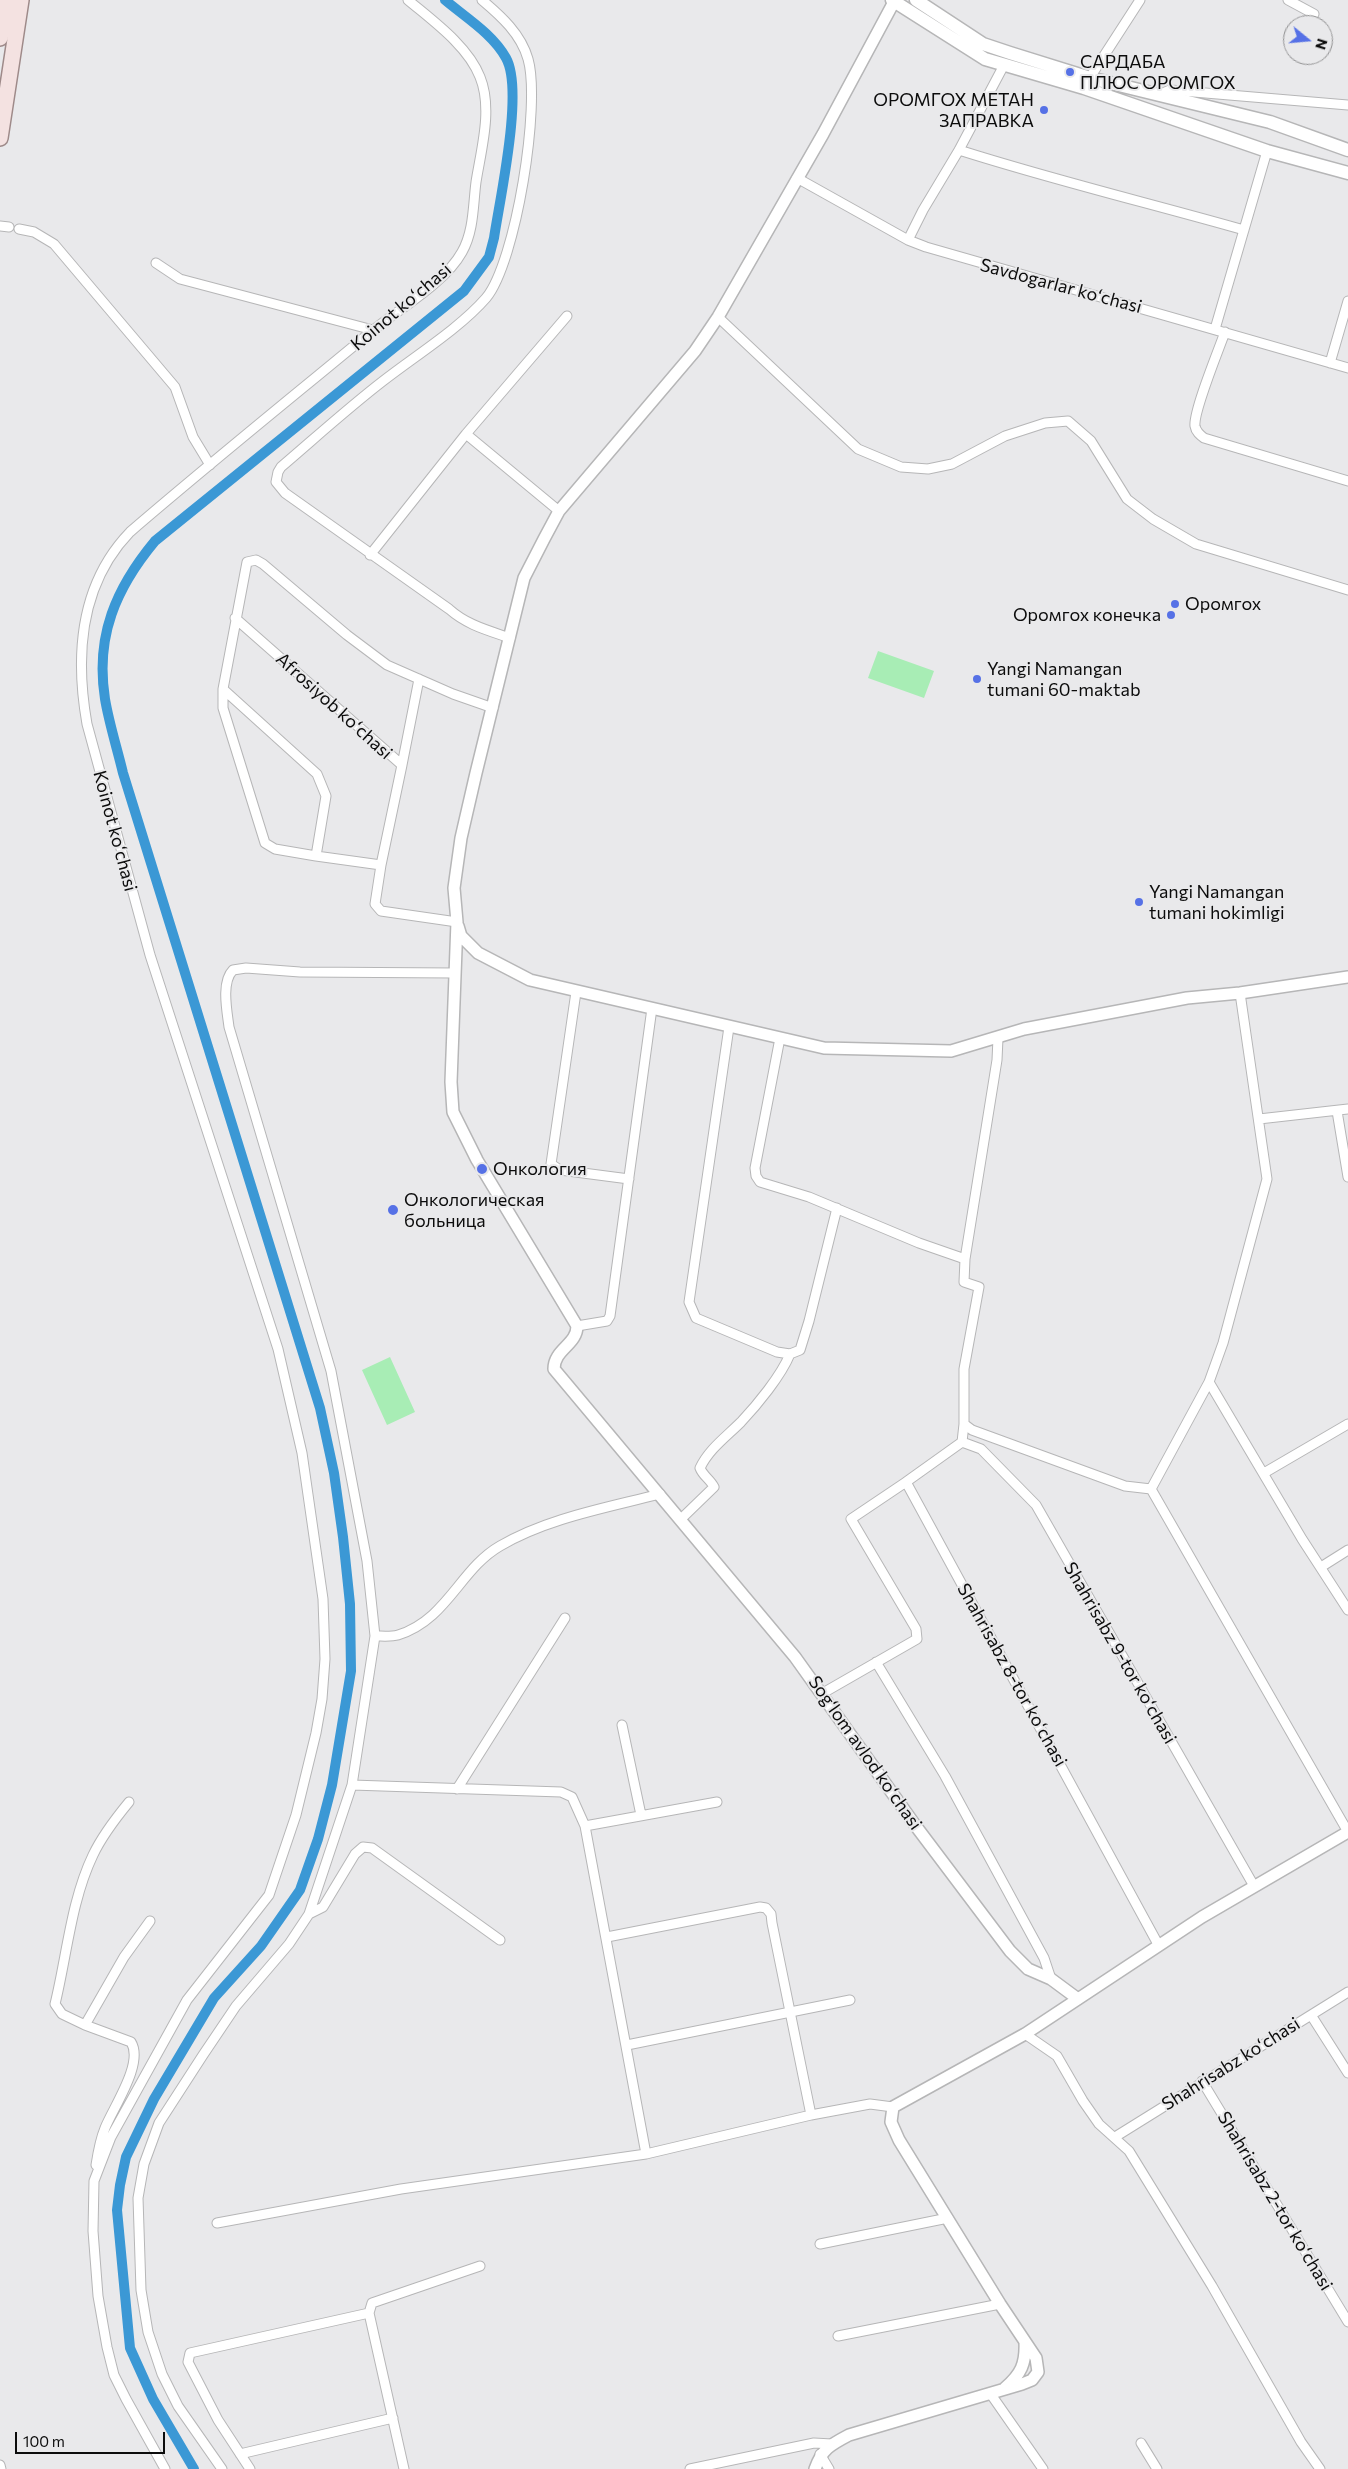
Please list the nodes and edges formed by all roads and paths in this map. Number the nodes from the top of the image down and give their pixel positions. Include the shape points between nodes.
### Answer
1 (6, 0) edge
2 (21, 0) edge
3 (408, 0) edge
4 (482, 0) edge
5 (916, 0) edge
6 (1140, 0) edge
7 (1288, 0) edge
8 (894, 1) edge
9 (1314, 14) dead end
10 (0, 38) edge
11 (1004, 65) junction
12 (1087, 83) junction
13 (4, 84) edge
14 (1158, 95) junction
15 (1348, 105) edge
16 (0, 138) edge
17 (959, 150) junction
18 (1348, 150) edge
19 (1267, 151) junction
20 (1348, 173) edge
21 (797, 178) junction
22 (19, 229) dead end
23 (1244, 230) junction
24 (908, 240) junction
25 (156, 263) dead end
26 (1348, 301) edge
27 (567, 316) dead end
28 (718, 317) junction
29 (373, 330) junction
30 (1220, 330) junction
31 (1330, 363) junction
32 (1348, 368) edge
33 (466, 434) junction
34 (210, 465) junction
35 (1348, 481) edge
36 (559, 511) junction
37 (370, 555) junction
38 (1348, 590) edge
39 (235, 618) junction
40 (510, 638) junction
41 (420, 679) junction
42 (223, 689) junction
43 (493, 708) junction
44 (402, 765) junction
45 (316, 856) junction
46 (381, 865) junction
47 (457, 922) junction
48 (455, 973) junction
49 (1348, 977) edge
50 (576, 992) junction
51 (1240, 993) junction
52 (652, 1008) junction
53 (729, 1027) junction
54 (780, 1038) junction
55 (998, 1038) junction
56 (1348, 1109) edge
57 (1337, 1110) junction
58 (1259, 1120) junction
59 (1348, 1177) edge
60 (628, 1179) junction
61 (837, 1208) junction
62 (965, 1259) junction
63 (577, 1326) junction
64 (790, 1354) junction
65 (1209, 1382) junction
66 (964, 1424) junction
67 (1348, 1424) edge
68 (962, 1442) junction
69 (1264, 1473) junction
70 (906, 1482) junction
71 (1151, 1489) junction
72 (660, 1494) junction
73 (682, 1518) junction
74 (1348, 1550) edge
75 (1321, 1567) junction
76 (1348, 1610) edge
77 (565, 1618) dead end
78 (375, 1636) junction
79 (876, 1662) junction
80 (823, 1693) junction
81 (622, 1725) dead end
82 (352, 1785) junction
83 (456, 1789) junction
84 (129, 1802) dead end
85 (716, 1802) dead end
86 (642, 1814) junction
87 (585, 1826) junction
88 (1348, 1832) edge
89 (1254, 1886) junction
90 (309, 1914) junction
91 (150, 1921) dead end
92 (607, 1937) junction
93 (500, 1940) dead end
94 (1159, 1946) junction
95 (1050, 1980) junction
96 (1348, 1992) edge
97 (1078, 1999) junction
98 (850, 2000) dead end
99 (789, 2011) junction
100 (1311, 2014) junction
101 (85, 2025) junction
102 (1025, 2034) junction
103 (627, 2045) junction
104 (1348, 2073) edge
105 (1202, 2081) junction
106 (894, 2107) junction
107 (811, 2115) junction
108 (1115, 2137) junction
109 (646, 2154) junction
110 (94, 2181) junction
111 (948, 2218) junction
112 (217, 2223) dead end
113 (820, 2244) dead end
114 (480, 2266) dead end
115 (1000, 2304) junction
116 (369, 2313) junction
117 (1348, 2322) edge
118 (838, 2336) dead end
119 (990, 2393) junction
120 (393, 2418) junction
121 (832, 2444) junction
122 (1141, 2444) dead end
123 (240, 2454) junction
124 (820, 2454) junction
125 (0, 2465) edge
126 (2, 2469) edge
127 (165, 2469) edge
128 (222, 2469) edge
129 (250, 2469) edge
130 (404, 2469) edge
131 (690, 2469) edge
132 (815, 2469) edge
133 (829, 2469) edge
134 (1043, 2469) edge
135 (1158, 2469) edge
136 (1320, 2469) edge

1 - 10 main road
2 - 13 main road
3 - 29 street, Koinot koʻchasi via 460,47 480,76 484,93 482,138 469,236 463,252 453,266
4 - 37 street via 520,40 528,58 532,93 530,132 518,202 509,247 497,282 467,316 378,384 281,467 276,477 278,487 285,493
5 - 12 main road via 983,44
6 - 12 street
7 - 9 street
8 - 11 main road via 985,59
8 - 21 street
11 - 12 main road
11 - 17 street
12 - 14 main road
12 - 19 main road
13 - 16 main road
14 - 15 street via 1170,90
14 - 18 main road via 1270,122
17 - 23 street via 1048,178
17 - 24 street
19 - 20 main road
19 - 23 street
21 - 24 street, Savdogarlar koʻchasi
21 - 28 street
22 - 34 street via 34,232 54,244 149,354 174,387 193,437
23 - 30 street
24 - 30 street, Savdogarlar koʻchasi via 961,259
25 - 29 street via 180,279
26 - 31 street
27 - 33 street
28 - 36 street via 695,351
28 - 38 street via 858,449 902,467 928,469 952,464 1004,436 1045,423 1068,421 1091,441 1127,499 1153,520 1196,544
29 - 34 street, Koinot koʻchasi
30 - 31 street, Savdogarlar koʻchasi
30 - 35 street via 1195,426 1198,433 1204,438
31 - 32 street, Savdogarlar koʻchasi
33 - 36 street
33 - 37 street
34 - 110 street, Koinot koʻchasi via 130,532 107,560 89,601 82,636 81,688 87,724 150,956 278,1349 302,1453 323,1599 325,1659 322,1699 296,1814 269,1895 187,2000 111,2137
36 - 40 street via 524,578
37 - 40 street via 468,624
39 - 41 street via 246,565 250,560 256,560 370,654
39 - 42 street
39 - 44 street, Afrosiyob koʻchasi
40 - 43 street
41 - 43 street
41 - 44 street
42 - 45 street via 317,774 326,796
42 - 45 street via 223,708 265,843 274,849
43 - 47 street via 459,847 454,888
44 - 46 street, Afrosiyob koʻchasi
45 - 46 street
46 - 47 street, Afrosiyob koʻchasi via 375,900 377,909
47 - 48 street
47 - 50 street via 461,936 478,953 530,980
48 - 63 street via 453,1112 477,1160
48 - 78 street via 300,972 246,968 233,970 228,978 227,1006 234,1046 331,1371 367,1561
49 - 51 street
50 - 52 street
50 - 60 street via 551,1164 560,1170
51 - 55 street via 1187,998 1087,1016
51 - 58 street
52 - 53 street
52 - 60 street
53 - 54 street
53 - 64 street via 689,1302 691,1312 701,1320 777,1352
54 - 55 street via 824,1048 951,1051
54 - 61 street via 758,1148 756,1176 765,1184
55 - 62 street
56 - 57 street
57 - 58 street
57 - 59 street
58 - 65 street via 1267,1180 1223,1343
60 - 63 street via 610,1316 606,1321
61 - 62 street
61 - 64 street via 804,1340 800,1350
62 - 66 street via 964,1282 980,1287 964,1369
63 - 72 street, Sogʻlom avlod koʻchasi via 573,1341 558,1355 554,1368
64 - 73 street via 785,1366 742,1421 705,1457 700,1468 714,1487
65 - 69 street
65 - 71 street
66 - 68 street
66 - 71 street via 972,1430 1125,1486
67 - 69 street
68 - 70 street
68 - 89 street, Shahrisabz 9-tor koʻchasi via 981,1448 1036,1505
69 - 75 street
70 - 79 street via 851,1519 918,1634 915,1642
70 - 94 street, Shahrisabz 8-tor koʻchasi
71 - 88 street
72 - 73 street, Sogʻlom avlod koʻchasi
72 - 78 street via 548,1524 502,1544 491,1551 446,1604 424,1622 397,1636
73 - 80 street, Sogʻlom avlod koʻchasi
74 - 75 street
75 - 76 street
77 - 83 street
78 - 82 street
79 - 80 street
79 - 95 street via 945,1776 1044,1958
80 - 95 street, Sogʻlom avlod koʻchasi via 915,1825 1010,1951 1028,1969
81 - 86 street
82 - 83 street
82 - 90 street
83 - 87 street via 567,1793 577,1804
84 - 101 street via 111,1824 84,1877 56,2004 62,2014
85 - 86 street
86 - 87 street
87 - 92 street
88 - 89 street
89 - 94 street
90 - 93 street via 323,1907 355,1854 363,1847 372,1848
90 - 128 street via 289,1944 236,2006 159,2123 144,2164 138,2198 141,2290 155,2356 178,2406
91 - 101 street via 124,1957
92 - 99 street via 766,1908 771,1914
92 - 103 street
94 - 97 street
95 - 97 street, Sogʻlom avlod koʻchasi
96 - 100 street, Shahrisabz koʻchasi
97 - 102 street
98 - 99 street
99 - 103 street
99 - 107 street
100 - 104 street
100 - 105 street, Shahrisabz koʻchasi
101 - 110 street via 131,2042 136,2054 100,2142
102 - 106 street
102 - 108 street via 1057,2056 1099,2124
103 - 109 street
105 - 108 street, Shahrisabz koʻchasi
105 - 117 street, Shahrisabz 2-tor koʻchasi
106 - 107 street via 870,2104
106 - 111 street via 891,2122 899,2140
107 - 109 street
108 - 136 street via 1129,2151 1202,2269 1301,2442
109 - 112 street via 420,2186
110 - 127 street via 92,2200 98,2296 107,2347 114,2375
111 - 113 street
111 - 115 street
114 - 116 street via 374,2301
115 - 118 street
115 - 119 street via 1025,2342 1026,2360 1022,2370 1003,2390
116 - 120 street
116 - 123 street via 190,2353 188,2362
119 - 121 street via 849,2435
119 - 134 street
120 - 123 street
120 - 130 street
121 - 124 street
121 - 131 street via 814,2443
122 - 135 street
123 - 129 street
124 - 132 street
124 - 133 street
125 - 126 street

